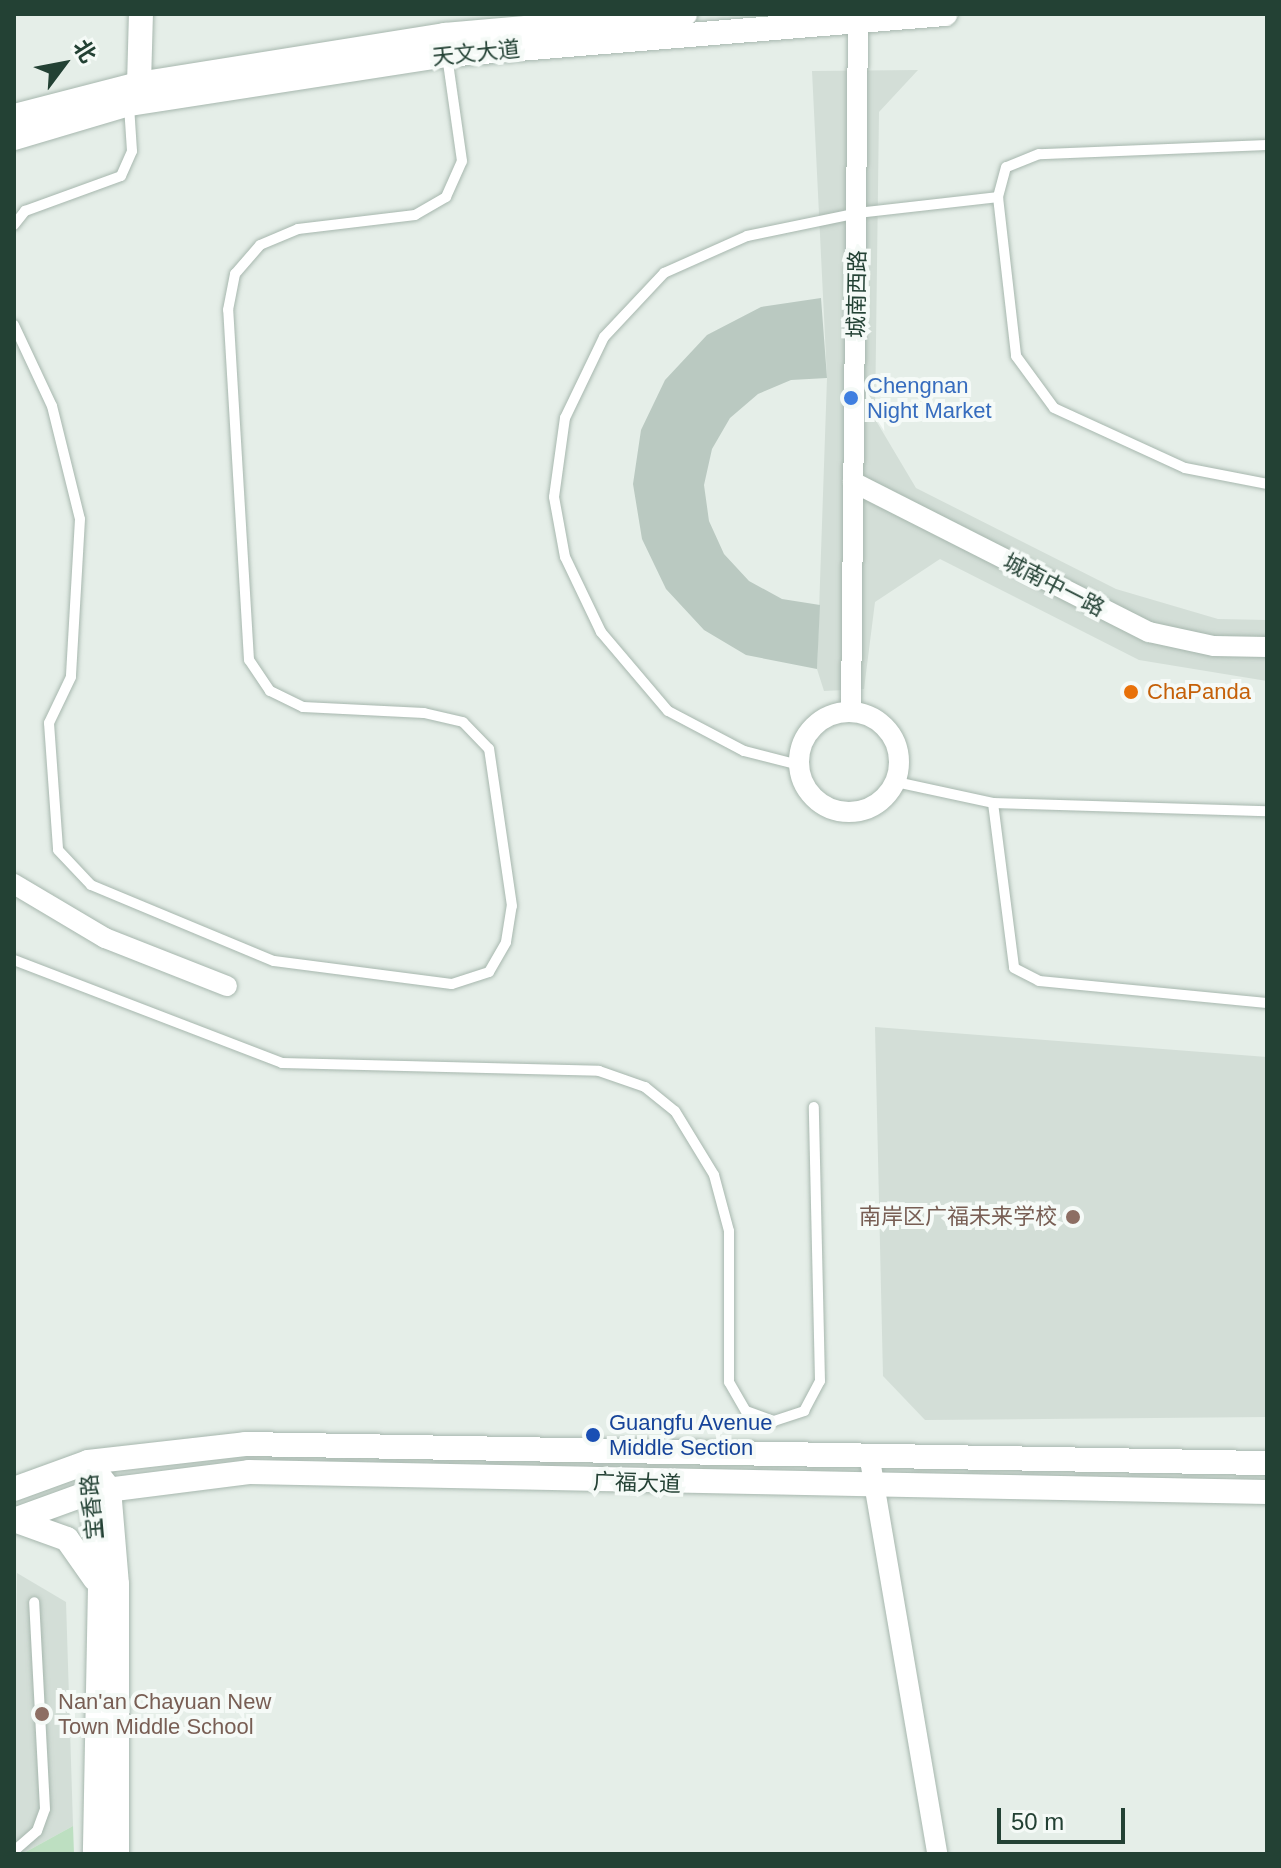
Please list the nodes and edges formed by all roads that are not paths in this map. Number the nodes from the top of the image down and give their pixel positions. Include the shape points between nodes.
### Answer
1 (141, 14) edge
2 (685, 14) edge
3 (945, 14) edge
4 (858, 19) junction
5 (446, 55) junction
6 (134, 94) junction
7 (14, 116) edge
8 (14, 138) edge
9 (1267, 145) edge
10 (998, 197) junction
11 (858, 213) junction
12 (14, 225) edge
13 (14, 325) edge
14 (853, 482) junction
15 (1267, 484) edge
16 (1267, 647) edge
17 (851, 712) junction
18 (799, 765) junction
19 (896, 782) junction
20 (993, 803) junction
21 (1267, 811) edge
22 (14, 884) edge
23 (14, 960) edge
24 (227, 986) dead end
25 (1267, 1003) edge
26 (814, 1107) dead end
27 (870, 1460) junction
28 (88, 1462) junction
29 (1267, 1463) edge
30 (14, 1489) edge
31 (875, 1489) junction
32 (100, 1490) junction
33 (1267, 1492) edge
34 (14, 1520) edge
35 (100, 1586) junction
36 (34, 1602) dead end
37 (14, 1851) edge
38 (95, 1854) edge
39 (117, 1854) edge
40 (937, 1854) edge

1 - 6 main road
2 - 6 main road, 天文大道 via 445,35
3 - 4 main road, 天文大道
4 - 5 main road, 天文大道
4 - 11 street, 城南西路
5 - 6 main road, 天文大道
5 - 13 lane via 462,161 446,197 415,215 298,229 260,245 235,274 228,310 249,660 270,691 303,707 424,713 463,722 489,749 512,906 506,942 489,972 452,984 274,961 91,885 58,850 49,723 71,677 80,519 52,406
6 - 7 main road, 天文大道
6 - 8 main road, 天文大道
6 - 12 lane via 132,151 121,176 25,211
9 - 10 lane via 1039,154 1006,167
10 - 11 lane
10 - 15 lane via 1016,356 1054,408 1185,468
11 - 14 street, 城南西路
11 - 18 lane via 747,236 664,273 604,337 565,418 554,497 565,557 601,632 668,711 744,751
14 - 16 street, 城南中一路 via 1149,632 1214,646
14 - 17 street, 城南西路
17 - 18 street via 808,733
17 - 19 street via 892,735
18 - 19 street via 812,796 842,812 874,806
19 - 20 lane
20 - 21 lane
20 - 25 lane via 1014,968 1039,981
22 - 24 street via 105,938
23 - 26 lane via 282,1063 599,1071 645,1087 675,1111 714,1175 729,1231 729,1382 746,1411 774,1421 804,1411 820,1381
27 - 28 main road, 广福大道 via 245,1444
27 - 29 main road, 广福大道
27 - 31 street
28 - 30 main road, 广福大道
28 - 32 main road, 宝香路
31 - 32 main road, 广福大道 via 249,1472
31 - 33 main road, 广福大道
31 - 40 street
32 - 34 main road, 广福大道
32 - 35 main road, 宝香路
32 - 39 main road, 宝香路
34 - 35 main road via 67,1539
35 - 38 main road, 宝香路
36 - 37 lane via 45,1809 37,1831

